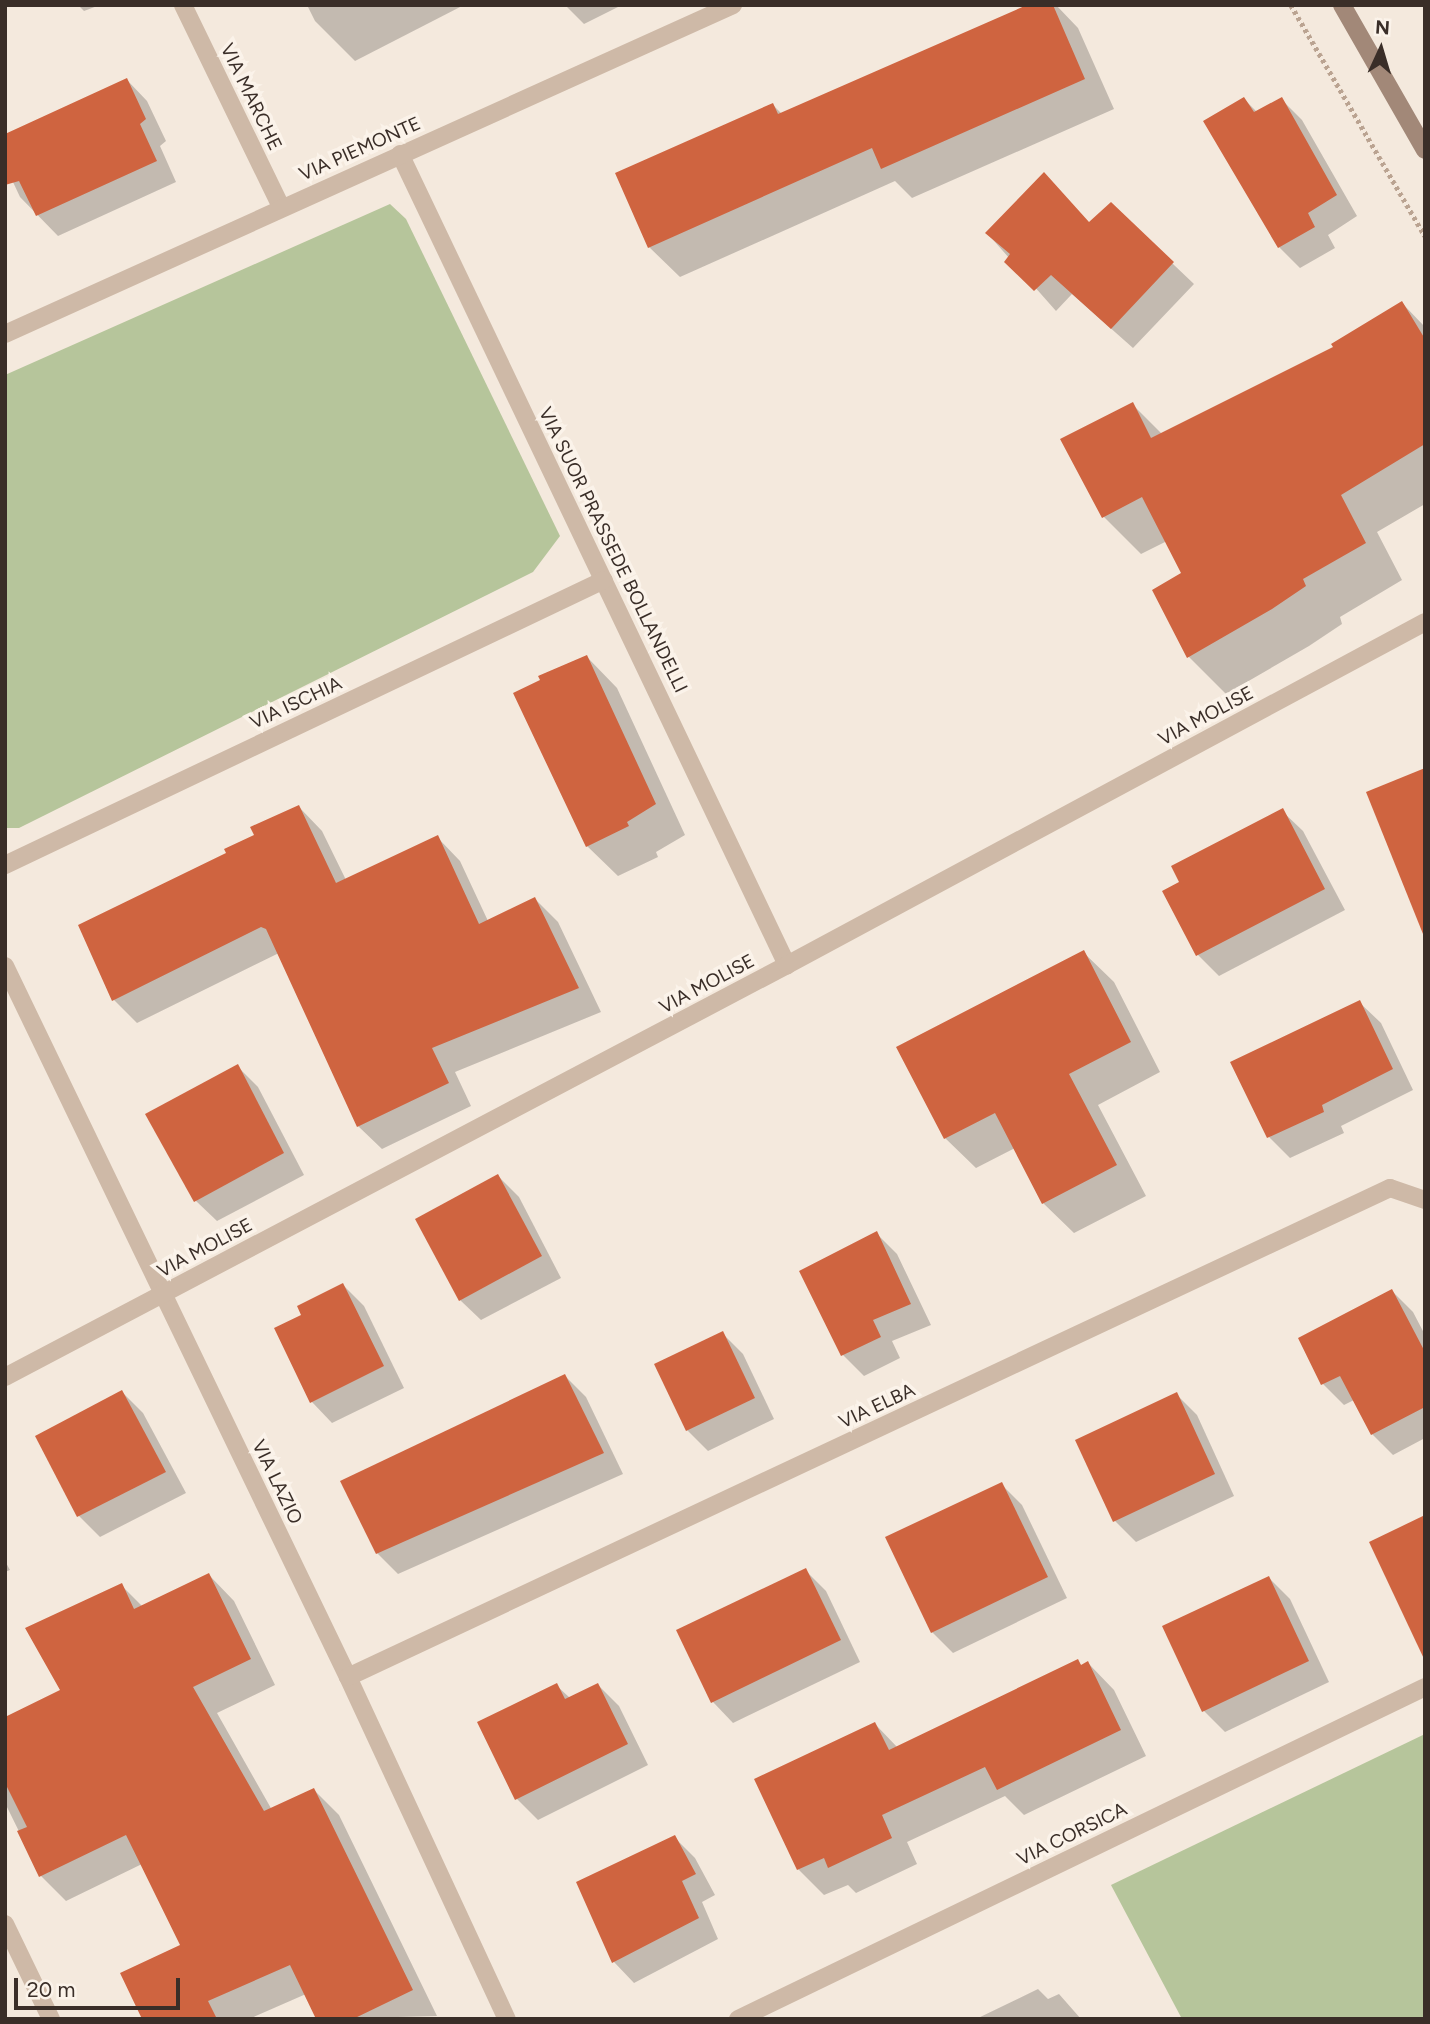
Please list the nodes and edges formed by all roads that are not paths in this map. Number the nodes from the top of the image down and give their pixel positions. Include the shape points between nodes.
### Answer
1 (183, 5) edge
2 (733, 5) edge
3 (1342, 5) edge
4 (1425, 150) edge
5 (400, 154) junction
6 (282, 207) junction
7 (5, 334) edge
8 (604, 580) junction
9 (1425, 622) edge
10 (5, 865) edge
11 (787, 965) junction
12 (5, 966) edge
13 (1425, 1200) edge
14 (163, 1294) junction
15 (5, 1377) edge
16 (348, 1677) junction
17 (1425, 1687) edge
18 (5, 1924) edge
19 (51, 2019) edge
20 (507, 2019) edge
21 (738, 2019) edge

1 - 6 street, VIA MARCHE
2 - 5 street, VIA PIEMONTE
3 - 4 street
5 - 6 street, VIA PIEMONTE
5 - 8 street, VIA SUOR PRASSEDE BOLLANDELLI
6 - 7 street, VIA PIEMONTE
8 - 10 street, VIA ISCHIA
8 - 11 street, VIA SUOR PRASSEDE BOLLANDELLI
9 - 11 street, VIA MOLISE
11 - 14 street, VIA MOLISE
12 - 14 street, VIA LAZIO
13 - 16 street, VIA ELBA via 1390,1188
14 - 15 street, VIA MOLISE
14 - 16 street, VIA LAZIO
16 - 20 street, VIA LAZIO
17 - 21 street, VIA CORSICA
18 - 19 street

